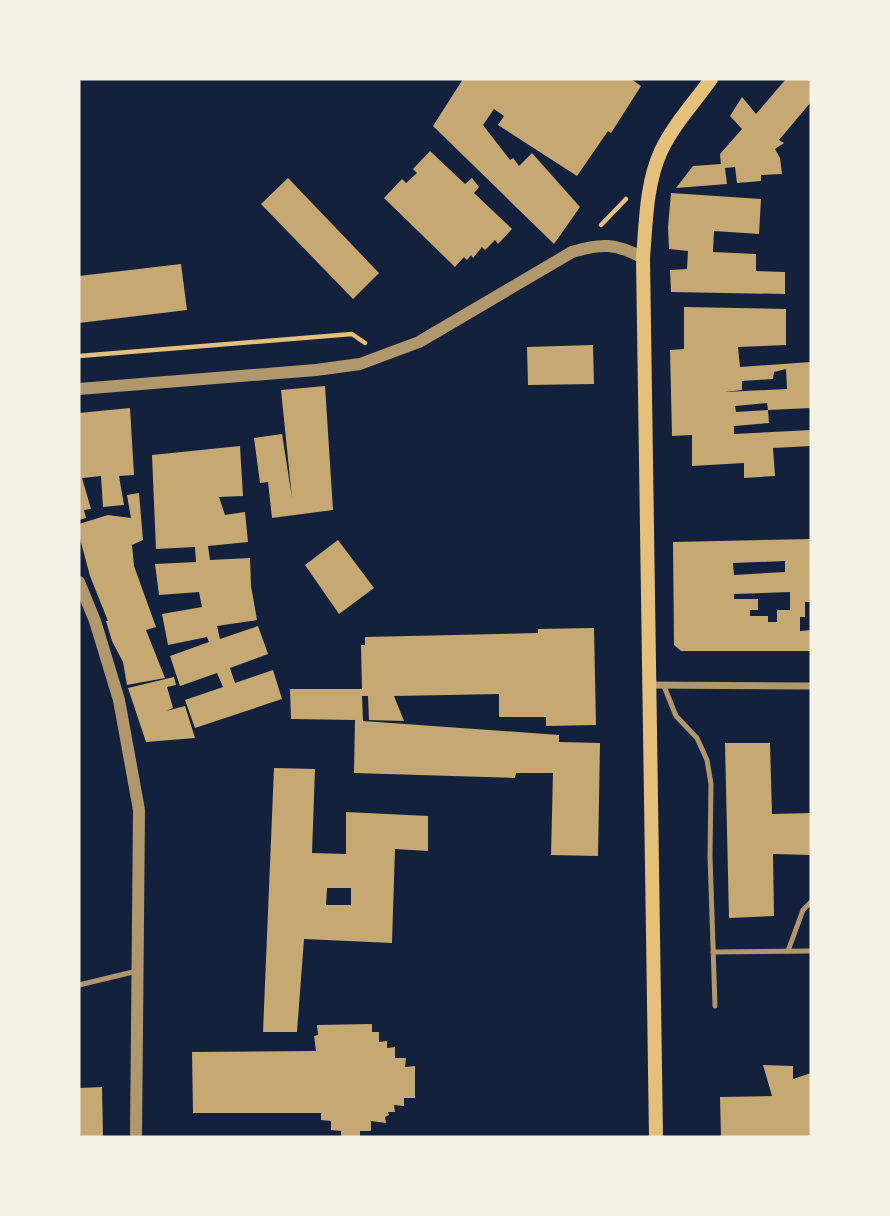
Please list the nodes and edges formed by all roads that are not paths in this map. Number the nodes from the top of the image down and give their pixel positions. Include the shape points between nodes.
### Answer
1 (711, 79) edge
2 (643, 258) junction
3 (79, 389) edge
4 (79, 582) edge
5 (648, 685) junction
6 (664, 686) junction
7 (811, 686) edge
8 (811, 902) edge
9 (788, 951) junction
10 (811, 951) edge
11 (713, 952) junction
12 (137, 971) junction
13 (79, 985) edge
14 (715, 1006) dead end
15 (136, 1137) edge
16 (656, 1137) edge

1 - 2 main road via 662,148 652,174
2 - 3 street via 613,246 593,245 572,252 419,342 360,363
2 - 5 main road
4 - 12 street via 119,701 139,810
5 - 6 street
5 - 16 main road
6 - 7 street
6 - 11 lane via 676,716 697,738 707,760
8 - 9 lane via 803,910
9 - 10 lane
9 - 11 lane
11 - 14 lane
12 - 13 lane
12 - 15 street

